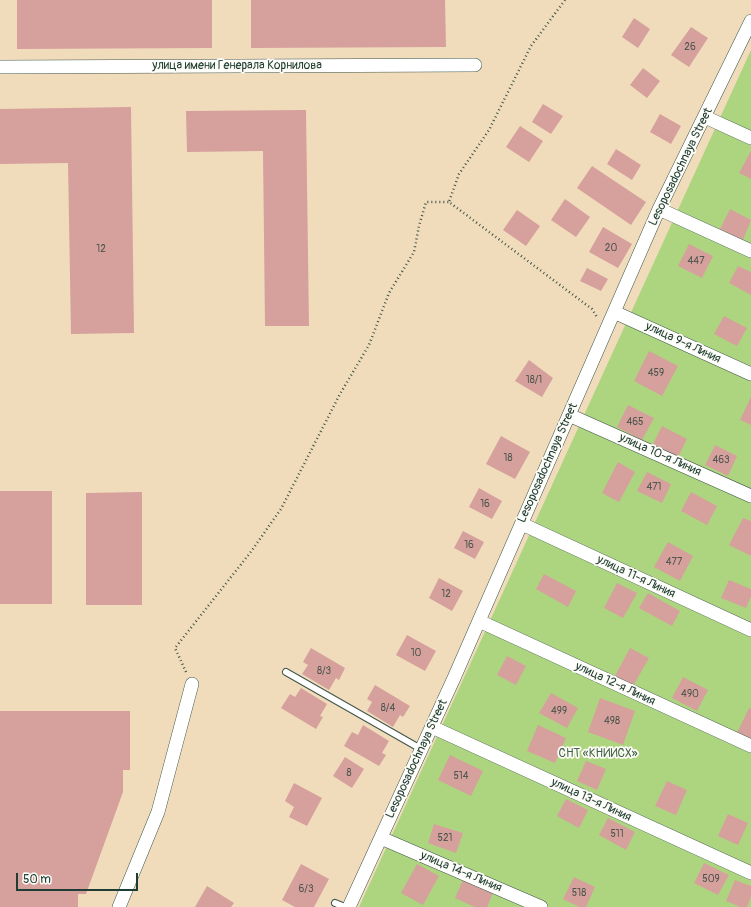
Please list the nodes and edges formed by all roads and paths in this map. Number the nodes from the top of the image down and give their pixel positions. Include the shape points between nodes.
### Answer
1 (565, 0) edge
2 (751, 21) edge
3 (475, 65) dead end
4 (0, 67) edge
5 (705, 117) junction
6 (751, 138) edge
7 (449, 202) junction
8 (659, 209) junction
9 (751, 251) edge
10 (614, 312) junction
11 (600, 323) dead end
12 (751, 374) edge
13 (569, 415) junction
14 (751, 496) edge
15 (522, 524) junction
16 (479, 621) junction
17 (751, 630) edge
18 (286, 672) dead end
19 (192, 684) joint
20 (432, 727) junction
21 (751, 746) edge
22 (421, 749) junction
23 (381, 838) junction
24 (751, 873) edge
25 (335, 903) dead end
26 (119, 907) edge
27 (345, 907) edge
28 (349, 907) edge
29 (541, 907) edge

1 - 7 path via 531,46 488,130 459,174
2 - 5 street, Lesoposadochnaya Street
3 - 4 street, улица имени Генерала Корнилова
5 - 6 street
5 - 8 street, Lesoposadochnaya Street
7 - 11 path via 592,309
7 - 19 path via 426,202 414,252 389,293 369,345 340,394 281,509 250,554 175,648
8 - 9 street
8 - 10 street, Lesoposadochnaya Street
10 - 12 street, улица 9-я Линия
10 - 13 street, Lesoposadochnaya Street
13 - 14 street, улица 10-я Линия
13 - 15 street, Lesoposadochnaya Street
15 - 16 street, Lesoposadochnaya Street
15 - 17 street, улица 11-я Линия
16 - 20 street, Lesoposadochnaya Street
16 - 21 street, улица 12-я Линия
18 - 22 lane
19 - 26 street via 158,812
20 - 22 street, Lesoposadochnaya Street
20 - 24 street, улица 13-я Линия
22 - 23 street, Lesoposadochnaya Street
23 - 28 street, Lesoposadochnaya Street
23 - 29 street, улица 14-я Линия
25 - 27 lane

